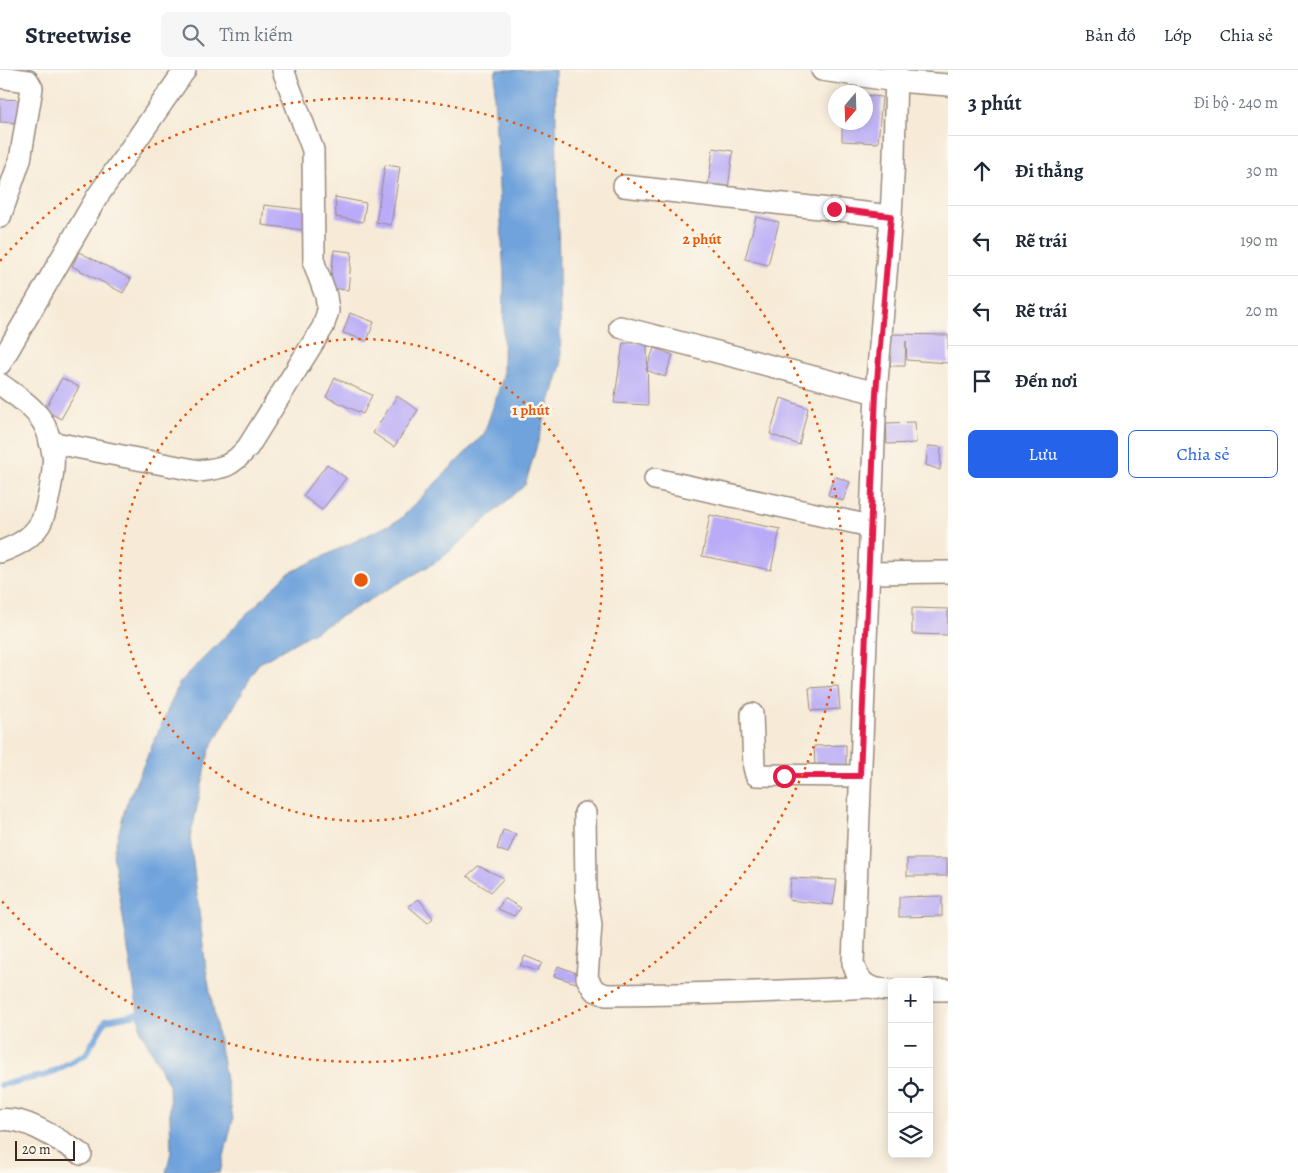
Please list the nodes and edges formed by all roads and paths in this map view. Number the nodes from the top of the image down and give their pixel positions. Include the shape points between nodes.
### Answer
1 (185, 70) edge
2 (284, 70) edge
3 (822, 70) edge
4 (896, 76) edge
5 (8, 78) edge
6 (948, 85) edge
7 (624, 186) dead end
8 (891, 216) junction
9 (0, 217) edge
10 (620, 328) dead end
11 (0, 364) edge
12 (0, 384) edge
13 (876, 393) junction
14 (50, 442) junction
15 (655, 479) dead end
16 (870, 526) junction
17 (0, 552) edge
18 (948, 572) edge
19 (868, 573) junction
20 (752, 714) dead end
21 (860, 776) junction
22 (585, 813) dead end
23 (869, 987) junction
24 (888, 989) edge
25 (933, 990) edge
26 (948, 990) edge
27 (0, 1120) edge
28 (81, 1154) dead end

1 - 11 street via 97,198
2 - 14 street via 313,150 314,263 328,311 323,327 248,447 237,460 221,469 199,471
3 - 4 street
4 - 6 street
4 - 8 street
5 - 9 street via 28,81 32,88 20,160
7 - 8 street
8 - 13 street
10 - 13 street
12 - 14 street via 37,413
13 - 16 street
14 - 17 street via 53,456 51,477 40,524 18,545
15 - 16 street
16 - 19 street
18 - 19 street
19 - 21 street
20 - 21 street via 756,775
21 - 23 street via 853,964 856,976
22 - 23 street via 586,892 591,925 587,978 594,990 606,995 716,994
23 - 24 street
25 - 26 street
27 - 28 street via 38,1127

